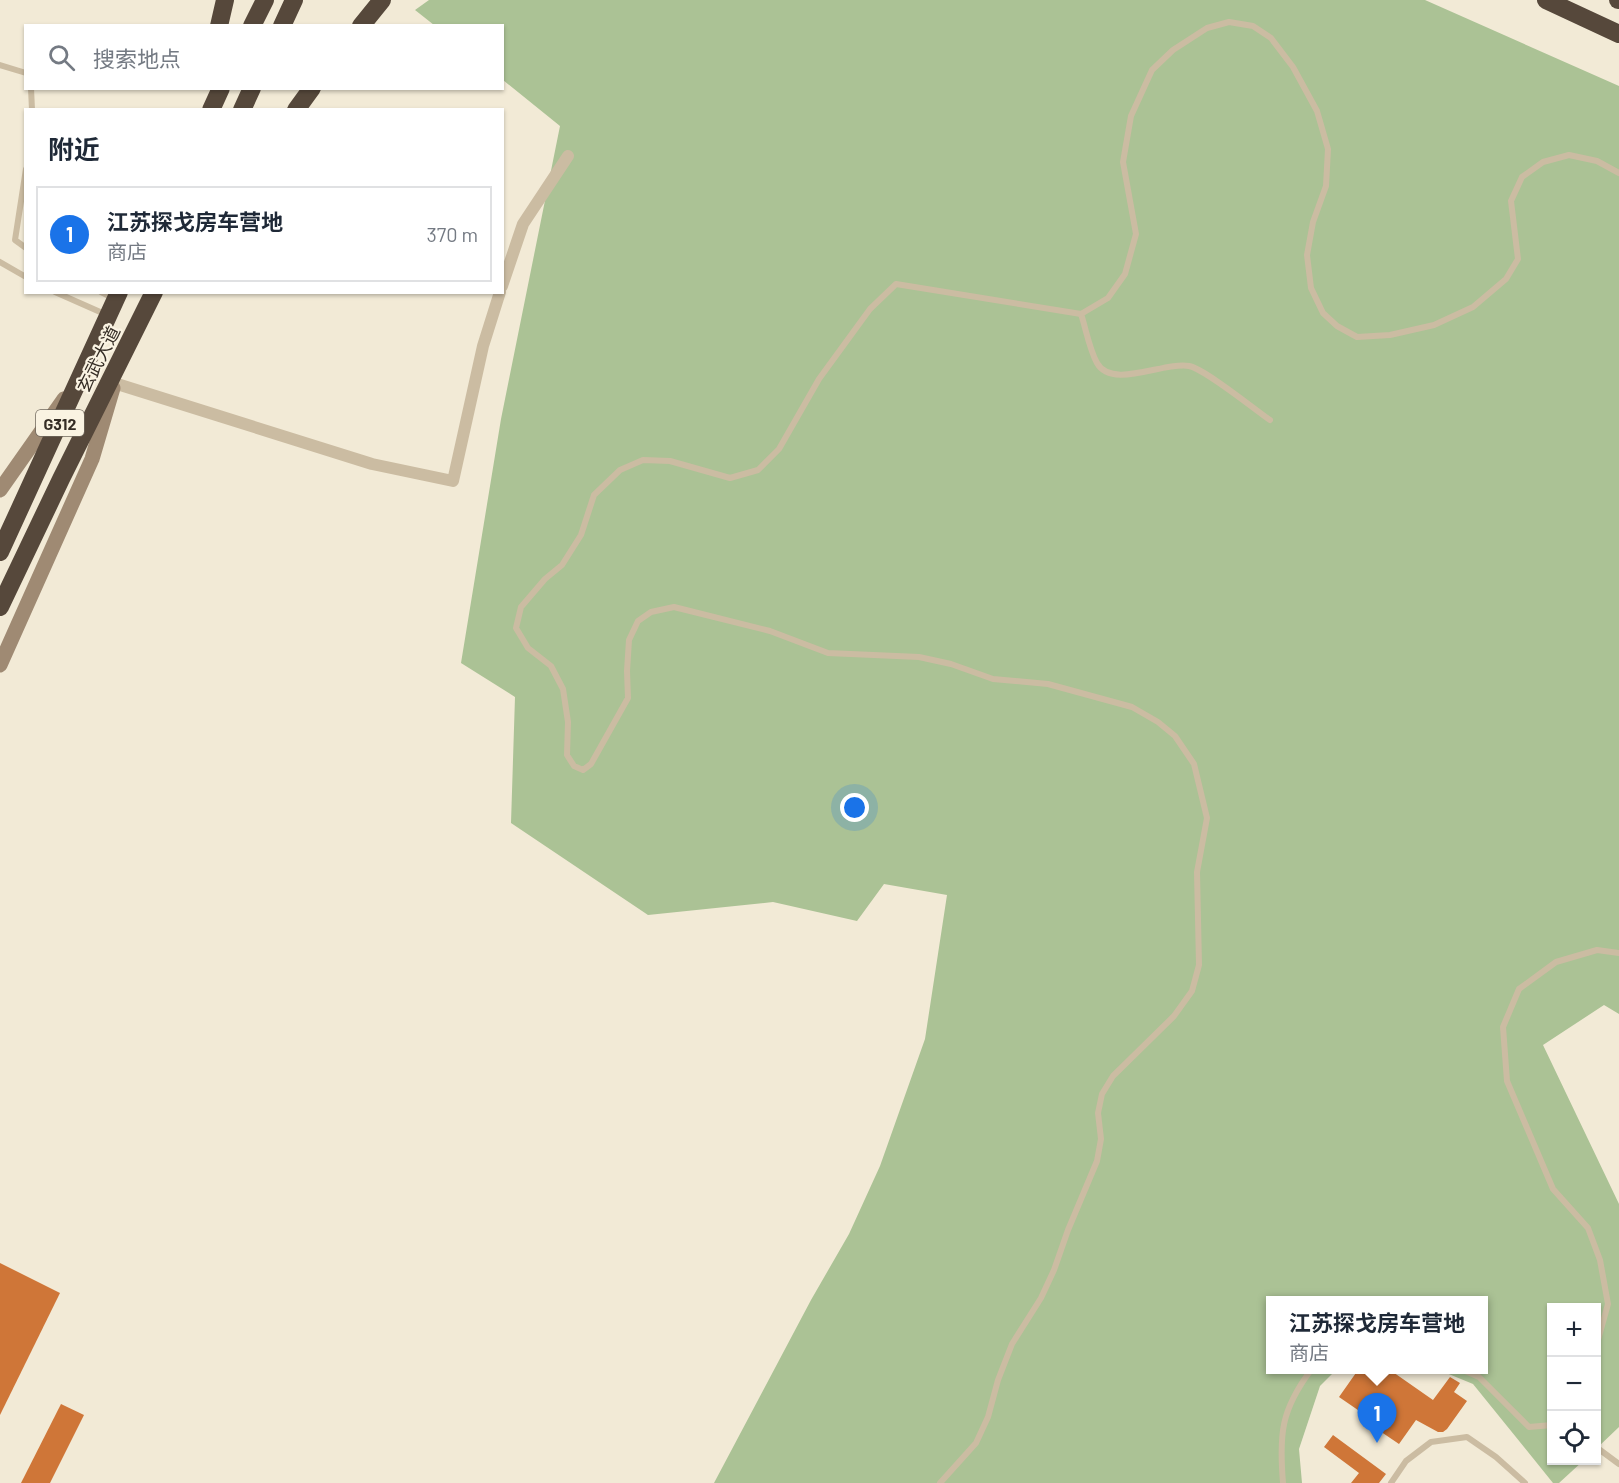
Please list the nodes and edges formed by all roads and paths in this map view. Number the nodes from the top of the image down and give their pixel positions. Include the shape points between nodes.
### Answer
1 (225, 0) edge
2 (264, 0) edge
3 (294, 0) edge
4 (382, 0) edge
5 (1546, 0) edge
6 (219, 24) edge
7 (253, 24) edge
8 (283, 24) edge
9 (363, 24) edge
10 (1619, 34) edge
11 (0, 65) edge
12 (24, 72) edge
13 (31, 90) edge
14 (206, 90) edge
15 (220, 90) edge
16 (251, 90) edge
17 (311, 90) edge
18 (32, 108) edge
19 (201, 108) edge
20 (212, 108) edge
21 (243, 108) edge
22 (297, 108) edge
23 (568, 156) dead end
24 (1619, 173) edge
25 (24, 182) edge
26 (24, 247) edge
27 (0, 262) edge
28 (24, 276) edge
29 (504, 280) edge
30 (69, 294) edge
31 (153, 294) edge
32 (166, 294) edge
33 (499, 294) edge
34 (111, 300) edge
35 (1081, 314) junction
36 (119, 364) junction
37 (82, 375) junction
38 (114, 383) junction
39 (1270, 420) dead end
40 (0, 490) edge
41 (0, 552) edge
42 (4, 598) edge
43 (0, 665) edge
44 (1619, 953) edge
45 (1601, 1329) edge
46 (1308, 1374) edge
47 (1472, 1374) edge
48 (1547, 1425) edge
49 (1601, 1451) edge
50 (1619, 1464) edge
51 (940, 1483) edge
52 (1283, 1483) edge
53 (1391, 1483) edge
54 (1525, 1483) edge

1 - 6 highway
2 - 7 highway
3 - 8 highway
4 - 9 highway
5 - 10 highway
11 - 12 lane
13 - 18 lane
14 - 19 highway
15 - 20 highway
16 - 21 highway
17 - 22 highway
23 - 29 street via 523,224
24 - 35 lane via 1598,161 1569,155 1543,162 1522,177 1511,201 1518,260 1506,279 1473,307 1434,325 1390,335 1357,337 1323,313 1311,288 1307,255 1326,186 1328,149 1317,111 1293,67 1271,38 1253,26 1229,22 1207,28 1181,44 1152,70 1131,116 1123,162 1136,234 1125,274 1108,298
25 - 26 lane via 15,240
27 - 28 lane
30 - 34 lane
31 - 36 highway, 玄武大道 / G312
32 - 36 highway
33 - 38 street via 483,346 453,481 372,464
34 - 37 highway, 玄武大道 / G312
35 - 39 lane via 1097,363 1105,371 1117,375 1175,364 1192,366
35 - 51 lane via 896,284 870,309 819,379 779,449 758,470 730,478 670,461 643,460 620,470 594,495 581,535 562,565 520,607 516,628 528,648 551,666 563,689 567,755 583,771 591,764 628,698 629,640 638,621 651,612 674,607 770,631 828,653 919,657 993,679 1048,684 1132,708 1175,736 1194,764 1207,818 1197,872 1199,965 1192,991 1174,1016 1113,1076 1102,1094 1097,1161 1054,1270 1012,1344 976,1443
36 - 38 street
36 - 42 highway, 玄武大道 / G312
37 - 40 street
37 - 41 highway, 玄武大道 / G312
38 - 43 street via 92,459
44 - 45 lane via 1597,950 1556,962 1519,989 1503,1027 1507,1082 1553,1189 1588,1228 1600,1260 1608,1304
46 - 52 lane via 1285,1416 1280,1450
47 - 48 lane via 1529,1426
49 - 50 lane
53 - 54 lane via 1406,1461 1431,1442 1467,1437

